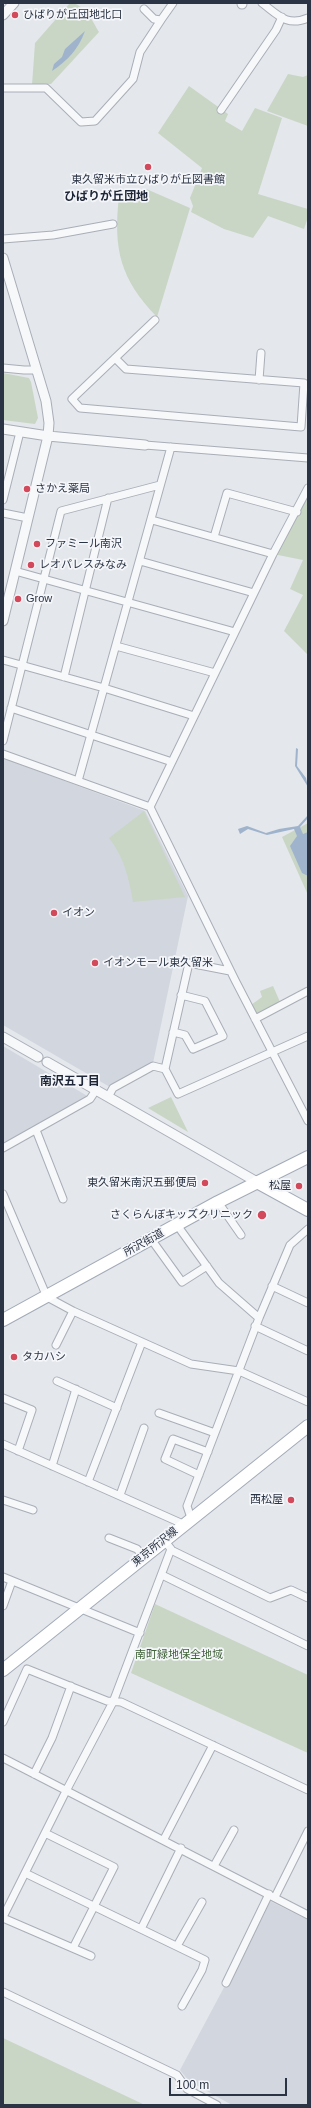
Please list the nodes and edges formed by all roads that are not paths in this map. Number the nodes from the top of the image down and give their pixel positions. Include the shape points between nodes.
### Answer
1 (14, 3) edge
2 (173, 3) edge
3 (262, 3) edge
4 (144, 9) dead end
5 (3, 15) edge
6 (282, 17) junction
7 (308, 18) edge
8 (161, 20) junction
9 (3, 88) edge
10 (221, 110) dead end
11 (113, 224) dead end
12 (3, 239) edge
13 (3, 258) edge
14 (155, 320) dead end
15 (261, 353) dead end
16 (115, 358) junction
17 (3, 368) edge
18 (37, 370) junction
19 (259, 380) junction
20 (3, 429) edge
21 (20, 432) junction
22 (48, 436) junction
23 (145, 445) joint
24 (171, 447) junction
25 (308, 458) edge
26 (160, 485) junction
27 (308, 488) edge
28 (108, 498) junction
29 (3, 500) edge
30 (297, 512) junction
31 (3, 513) edge
32 (28, 518) junction
33 (152, 520) junction
34 (214, 537) junction
35 (273, 554) junction
36 (140, 561) junction
37 (15, 571) junction
38 (43, 579) junction
39 (86, 590) junction
40 (254, 593) junction
41 (128, 601) junction
42 (3, 621) edge
43 (235, 632) junction
44 (116, 646) junction
45 (3, 660) edge
46 (22, 666) junction
47 (215, 673) junction
48 (64, 676) junction
49 (104, 688) junction
50 (11, 708) junction
51 (194, 716) junction
52 (91, 735) junction
53 (3, 741) edge
54 (3, 754) edge
55 (172, 762) junction
56 (78, 781) junction
57 (150, 807) junction
58 (230, 972) junction
59 (308, 991) edge
60 (181, 995) junction
61 (255, 1019) junction
62 (173, 1032) junction
63 (308, 1036) edge
64 (3, 1037) edge
65 (272, 1053) junction
66 (38, 1057) dead end
67 (46, 1062) dead end
68 (165, 1068) junction
69 (96, 1090) junction
70 (108, 1097) junction
71 (308, 1121) edge
72 (36, 1130) junction
73 (3, 1148) edge
74 (308, 1157) edge
75 (257, 1182) junction
76 (3, 1194) edge
77 (63, 1199) dead end
78 (218, 1202) junction
79 (308, 1210) edge
80 (177, 1225) junction
81 (308, 1229) edge
82 (240, 1235) dead end
83 (151, 1239) junction
84 (207, 1266) junction
85 (272, 1286) junction
86 (47, 1296) junction
87 (308, 1303) edge
88 (73, 1311) junction
89 (259, 1318) junction
90 (3, 1320) edge
91 (256, 1326) junction
92 (142, 1342) junction
93 (56, 1345) dead end
94 (308, 1351) edge
95 (239, 1371) junction
96 (57, 1381) dead end
97 (76, 1389) junction
98 (3, 1398) edge
99 (308, 1402) edge
100 (117, 1408) junction
101 (160, 1413) dead end
102 (308, 1426) edge
103 (144, 1428) dead end
104 (215, 1433) junction
105 (3, 1444) edge
106 (18, 1452) junction
107 (208, 1452) junction
108 (52, 1466) junction
109 (199, 1475) junction
110 (88, 1482) junction
111 (120, 1496) junction
112 (3, 1500) edge
113 (33, 1510) dead end
114 (187, 1521) junction
115 (109, 1538) dead end
116 (164, 1540) junction
117 (171, 1550) junction
118 (144, 1557) junction
119 (162, 1575) junction
120 (3, 1577) edge
121 (12, 1581) junction
122 (308, 1598) edge
123 (3, 1606) edge
124 (81, 1608) junction
125 (140, 1633) junction
126 (308, 1646) edge
127 (3, 1670) edge
128 (71, 1686) junction
129 (113, 1702) junction
130 (3, 1722) edge
131 (213, 1745) junction
132 (3, 1758) edge
133 (34, 1774) junction
134 (66, 1790) junction
135 (308, 1790) edge
136 (234, 1830) dead end
137 (308, 1831) edge
138 (45, 1833) junction
139 (164, 1839) junction
140 (181, 1848) junction
141 (214, 1866) junction
142 (25, 1873) junction
143 (272, 1896) junction
144 (202, 1902) dead end
145 (94, 1907) junction
146 (308, 1915) edge
147 (3, 1917) edge
148 (141, 1929) junction
149 (177, 1946) junction
150 (73, 1948) junction
151 (91, 1956) dead end
152 (226, 1983) dead end
153 (3, 1992) edge
154 (182, 2006) dead end
155 (217, 2105) edge

1 - 5 street
2 - 8 street
3 - 6 street
4 - 8 street via 154,19
6 - 7 street via 290,22 300,22
6 - 10 street via 276,30
8 - 9 street via 140,52 133,78 95,121 81,122 46,88
11 - 12 street via 53,235
13 - 18 street
14 - 16 street
15 - 19 street
16 - 19 street via 126,369
16 - 19 street via 72,399 80,408 301,427 304,383
17 - 18 street
18 - 22 street via 48,408
20 - 21 street
21 - 22 street
21 - 29 street
22 - 23 street
22 - 32 street
23 - 24 street
24 - 25 street
24 - 26 street
26 - 28 street
26 - 33 street
27 - 30 street
28 - 38 street via 60,510
28 - 39 street
30 - 34 street via 227,493
30 - 35 street
31 - 32 street
32 - 37 street
33 - 34 street
33 - 36 street
34 - 35 street
35 - 40 street
36 - 40 street
36 - 41 street
37 - 38 street
37 - 42 street
38 - 39 street
38 - 46 street
39 - 41 street
39 - 48 street
40 - 43 street
41 - 43 street
41 - 44 street
43 - 47 street
44 - 47 street
44 - 49 street
45 - 46 street
46 - 48 street
46 - 50 street
47 - 51 street
48 - 49 street
49 - 51 street
49 - 52 street
50 - 52 street
50 - 53 street
51 - 55 street
52 - 55 street
52 - 56 street
54 - 56 street
55 - 57 street
56 - 57 street
57 - 58 street
58 - 60 street via 189,963
58 - 61 street
59 - 61 street
60 - 62 street
60 - 62 street via 205,1001 223,1036 193,1049 185,1035
61 - 65 street
62 - 68 street
63 - 65 street
64 - 66 street
65 - 68 street via 178,1094
65 - 71 street
67 - 69 street
68 - 70 street via 153,1066 113,1088
69 - 70 street
69 - 72 street via 90,1099
70 - 75 street
72 - 73 street
72 - 77 street
74 - 75 main road, 所沢街道
75 - 78 main road, 所沢街道
75 - 79 main road
76 - 86 street
78 - 80 main road, 所沢街道
78 - 82 street
80 - 83 main road, 所沢街道
80 - 84 street
81 - 85 street via 290,1244
83 - 84 street via 182,1282
83 - 86 main road, 所沢街道
84 - 89 street via 219,1283
85 - 87 street
85 - 89 street
86 - 88 street
86 - 90 main road, 所沢街道
88 - 92 street
88 - 93 street
89 - 91 street
91 - 94 street
91 - 95 street
92 - 95 street via 191,1364
92 - 100 street
95 - 99 street
95 - 104 street
96 - 97 street
97 - 100 street
97 - 108 street
98 - 106 street via 32,1410
100 - 110 street
101 - 104 street
102 - 114 main road, 東京所沢線
103 - 111 street
104 - 107 street
105 - 106 street
106 - 108 street
107 - 109 street
107 - 109 street via 173,1439 165,1460
108 - 110 street
109 - 114 street via 188,1506
110 - 111 street
111 - 114 street
112 - 113 street
114 - 116 main road, 東京所沢線
115 - 118 street via 137,1549
116 - 117 street
116 - 118 main road, 東京所沢線
117 - 119 street
117 - 122 street via 270,1598 292,1590
118 - 124 main road, 東京所沢線
119 - 125 street
119 - 126 street
120 - 121 street
121 - 123 street
121 - 124 street
124 - 125 street
124 - 127 main road, 東京所沢線
125 - 129 street
128 - 129 street
128 - 130 street via 27,1669
128 - 133 street via 52,1738
129 - 131 street via 121,1702
129 - 134 street
131 - 135 street
131 - 139 street
132 - 133 street
133 - 134 street
134 - 138 street
134 - 139 street
136 - 141 street
137 - 143 street
138 - 142 street
138 - 145 street via 114,1867
139 - 140 street
140 - 141 street
140 - 148 street
141 - 143 street
142 - 145 street
142 - 147 street
143 - 146 street
143 - 152 street
144 - 149 street
145 - 148 street
145 - 150 street
147 - 150 street
148 - 149 street
149 - 154 street via 205,1960
150 - 151 street
153 - 155 street via 177,2075 187,2089

